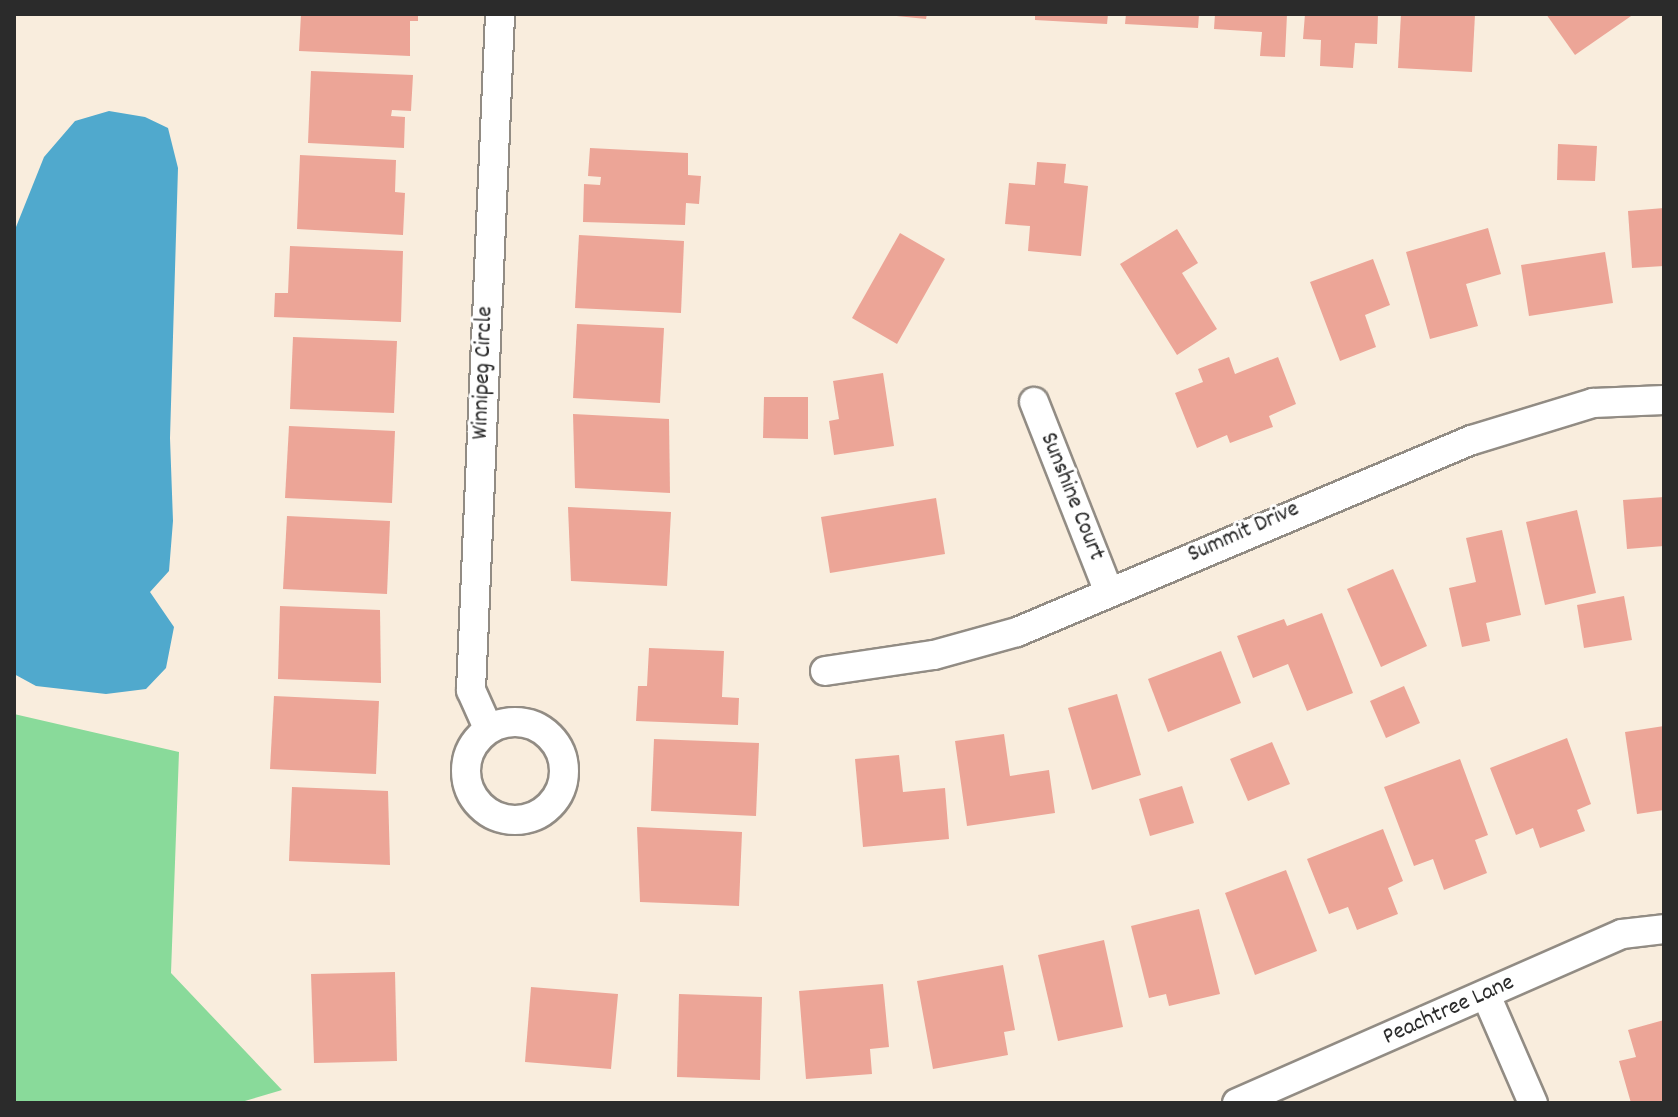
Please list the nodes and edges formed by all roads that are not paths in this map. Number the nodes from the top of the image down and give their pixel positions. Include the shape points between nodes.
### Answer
1 (500, 14) edge
2 (1664, 400) edge
3 (1034, 402) dead end
4 (1109, 592) junction
5 (825, 671) dead end
6 (488, 728) dead end
7 (1664, 929) edge
8 (1486, 995) junction
9 (1237, 1103) edge
10 (1533, 1103) edge

1 - 6 street, Winnipeg Circle via 471,690
2 - 4 street, Summit Drive via 1593,403 1472,440
3 - 4 street, Sunshine Court
4 - 5 street, Summit Drive via 1017,632 934,655
7 - 8 street, Peachtree Lane via 1622,934
8 - 9 street, Peachtree Lane
8 - 10 street

